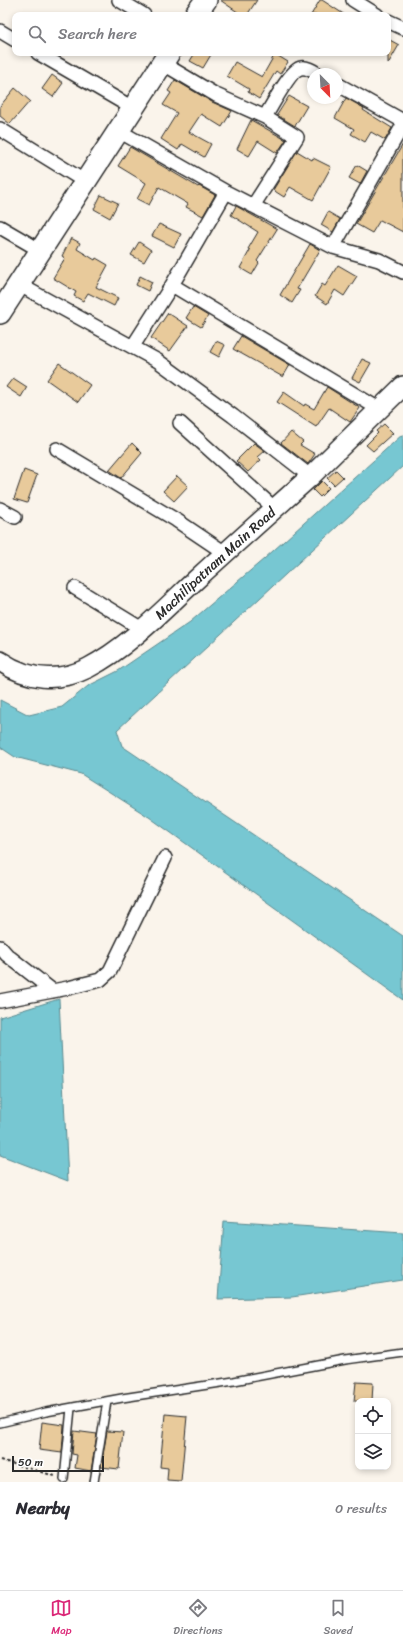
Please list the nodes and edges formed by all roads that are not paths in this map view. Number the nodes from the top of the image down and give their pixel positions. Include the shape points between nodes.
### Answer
1 (119, 0) edge
2 (193, 0) edge
3 (206, 0) edge
4 (353, 0) edge
5 (139, 12) edge
6 (185, 12) edge
7 (197, 12) edge
8 (372, 12) edge
9 (391, 22) edge
10 (403, 28) edge
11 (0, 31) edge
12 (12, 38) edge
13 (43, 56) edge
14 (163, 56) edge
15 (307, 69) edge
16 (343, 87) edge
17 (124, 103) junction
18 (265, 117) junction
19 (403, 121) edge
20 (403, 125) edge
21 (0, 129) edge
22 (119, 131) junction
23 (76, 176) junction
24 (226, 192) junction
25 (253, 206) junction
26 (0, 227) edge
27 (31, 245) junction
28 (333, 247) junction
29 (403, 272) edge
30 (18, 284) junction
31 (172, 285) junction
32 (0, 294) edge
33 (0, 313) edge
34 (133, 346) junction
35 (403, 386) edge
36 (379, 409) junction
37 (180, 423) dead end
38 (57, 449) dead end
39 (310, 476) junction
40 (274, 508) junction
41 (0, 509) edge
42 (15, 517) dead end
43 (225, 553) junction
44 (75, 588) dead end
45 (142, 629) junction
46 (0, 661) edge
47 (165, 858) dead end
48 (0, 947) edge
49 (53, 991) junction
50 (0, 1001) edge
51 (403, 1352) edge
52 (107, 1401) junction
53 (71, 1408) junction
54 (0, 1423) edge
55 (64, 1479) road end
56 (94, 1482) edge

1 - 5 street
2 - 6 main road
3 - 7 main road
4 - 8 street
9 - 10 street
11 - 12 street
13 - 17 street
14 - 17 main road
14 - 18 street via 216,95
14 - 22 main road
15 - 18 street via 294,72
16 - 19 street
17 - 23 main road
18 - 25 street via 297,137
20 - 28 street
21 - 23 street
22 - 24 street
22 - 30 main road
23 - 27 main road
24 - 25 street
24 - 31 street
25 - 28 street
26 - 27 street
27 - 32 main road
28 - 29 street via 379,260
30 - 33 main road
30 - 34 street
31 - 34 street
31 - 36 street
34 - 39 street via 183,378
35 - 36 main road, Machilipatnam Main Road
36 - 39 main road, Machilipatnam Main Road
37 - 40 street
38 - 43 street via 176,520
39 - 40 main road, Machilipatnam Main Road
40 - 43 main road, Machilipatnam Main Road
41 - 42 street
43 - 45 main road, Machilipatnam Main Road
44 - 45 street
45 - 46 main road, Machilipatnam Main Road via 94,664 63,677 47,679 15,670
47 - 49 street via 110,971 100,980
48 - 49 street
49 - 50 street
51 - 52 lane
52 - 53 lane
52 - 56 lane
53 - 54 lane
53 - 55 lane

